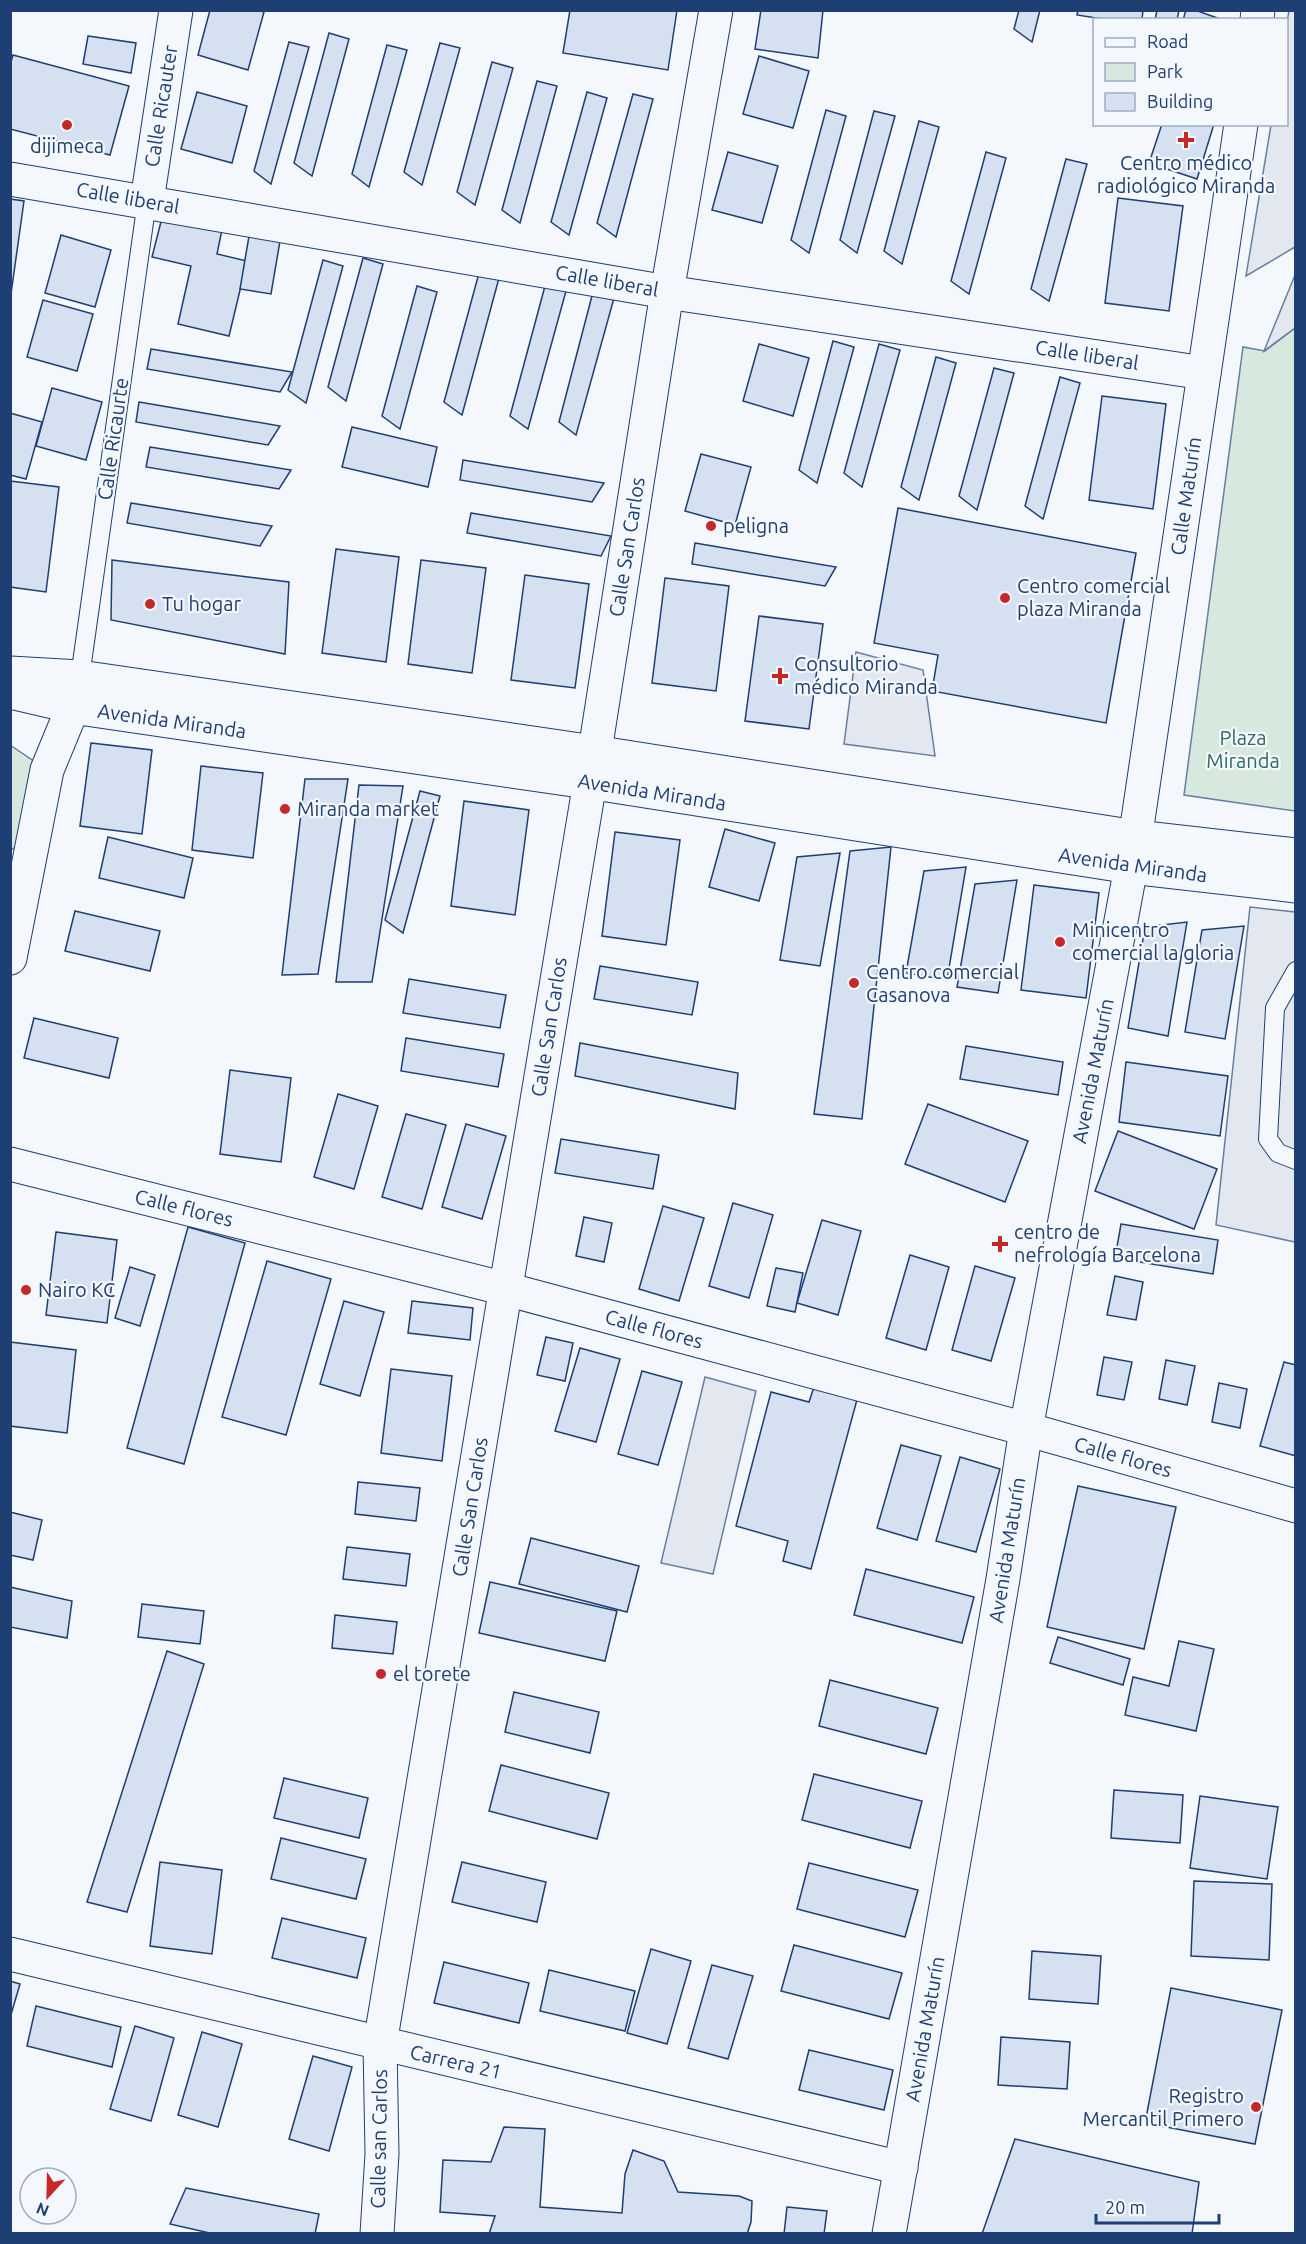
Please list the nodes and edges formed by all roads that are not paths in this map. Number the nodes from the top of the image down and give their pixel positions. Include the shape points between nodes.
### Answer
1 (176, 10) edge
2 (716, 10) edge
3 (1241, 126) edge
4 (10, 179) edge
5 (147, 201) junction
6 (668, 292) junction
7 (1204, 373) junction
8 (10, 673) edge
9 (10, 692) edge
10 (76, 692) junction
11 (592, 767) junction
12 (1133, 852) junction
13 (1296, 855) edge
14 (1296, 886) edge
15 (10, 958) edge
16 (1296, 971) edge
17 (1296, 1160) edge
18 (10, 1164) edge
19 (506, 1289) junction
20 (1026, 1430) junction
21 (1296, 1506) edge
22 (10, 1954) edge
23 (380, 2044) junction
24 (901, 2168) junction
25 (377, 2234) edge
26 (889, 2234) edge

1 - 5 street, Calle Ricauter
2 - 6 street, Calle San Carlos
3 - 7 street, Calle Maturín
4 - 5 street, Calle liberal
5 - 6 street, Calle liberal
5 - 10 lane, Calle Ricaurte
6 - 7 street, Calle liberal
6 - 11 street, Calle San Carlos
7 - 12 street, Calle Maturín
8 - 10 street, Avenida Miranda
9 - 10 street, Avenida Miranda
10 - 11 street, Avenida Miranda
10 - 15 street, Calle Ricaurte via 47,770
11 - 12 street, Avenida Miranda
11 - 19 street, Calle San Carlos
12 - 13 street, Avenida Miranda
12 - 14 street, Avenida Miranda
12 - 20 street, Avenida Maturín
16 - 17 lane via 1275,1008 1268,1139 1278,1153
18 - 19 street, Calle flores
19 - 20 street, Calle flores
19 - 23 street, Calle San Carlos
20 - 21 street, Calle flores
20 - 24 street, Avenida Maturín
22 - 23 street, Carrera 21
23 - 24 street, Carrera 21
23 - 25 street, Calle san Carlos via 382,2154
24 - 26 street, Avenida Maturín

